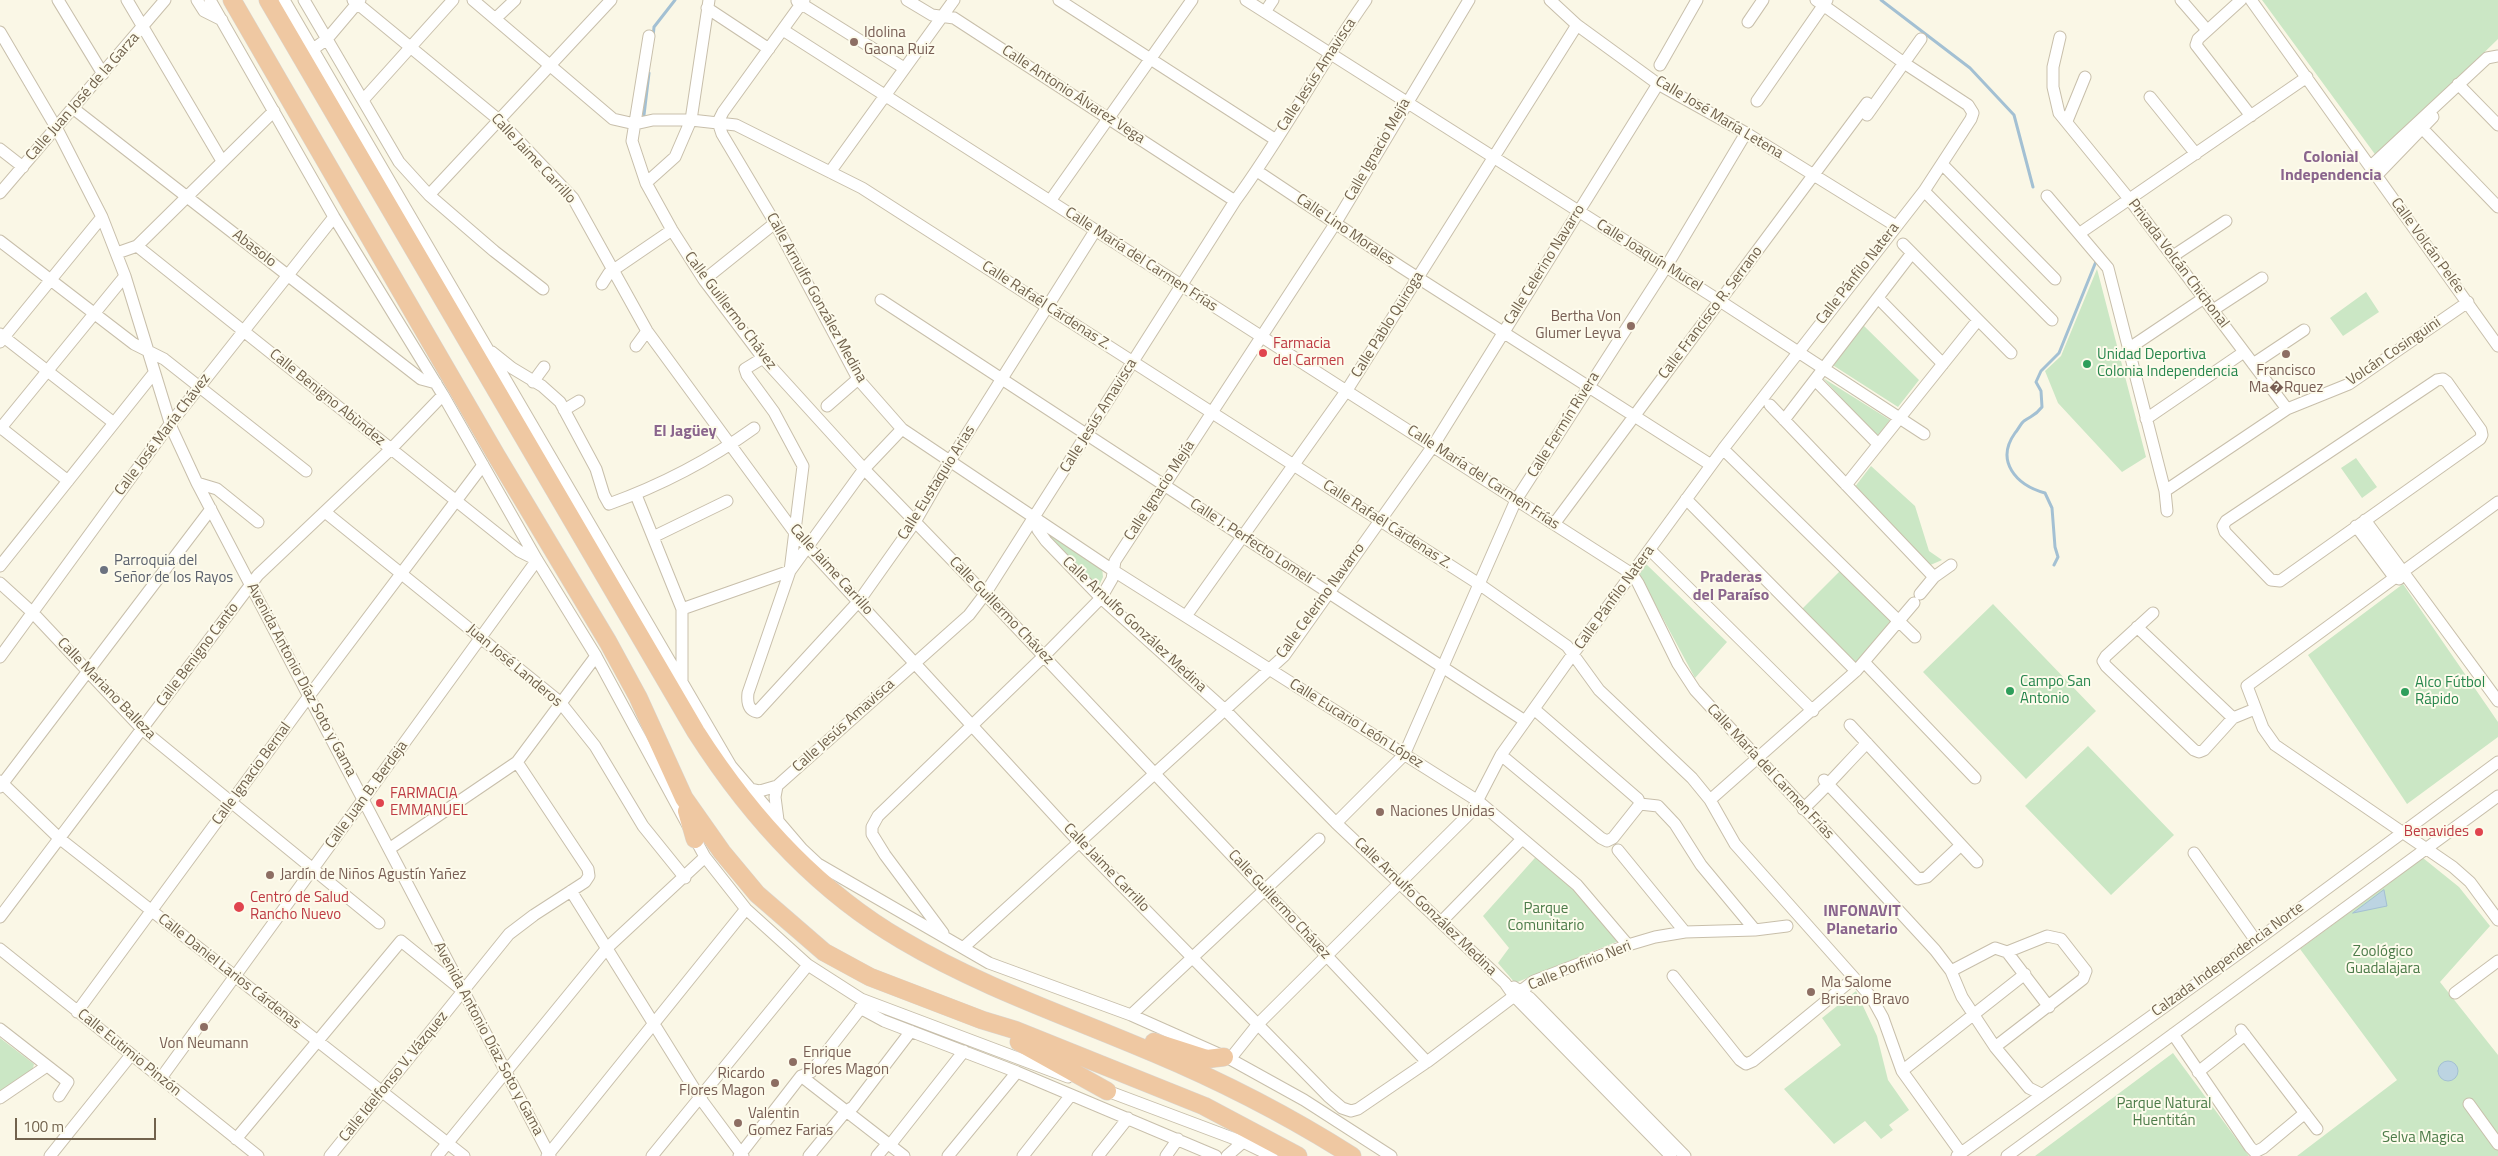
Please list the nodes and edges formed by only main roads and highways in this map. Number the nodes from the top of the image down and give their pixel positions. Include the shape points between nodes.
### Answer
1 (232, 0) edge
2 (268, 0) edge
3 (658, 770) road end
4 (681, 792) junction
5 (695, 839) road end
6 (982, 1020) junction
7 (1080, 1022) junction
8 (1227, 1058) road end
9 (1107, 1091) road end
10 (1298, 1156) edge
11 (1352, 1156) edge

1 - 4 highway via 608,642
2 - 7 highway via 696,732 749,808 786,850 868,918 900,940
3 - 4 highway
4 - 5 highway
4 - 6 highway via 722,852 757,894 824,952 870,977
6 - 9 highway
6 - 10 highway via 1015,1030 1204,1106
7 - 8 highway via 1125,1032 1207,1059
7 - 11 highway via 1257,1099

